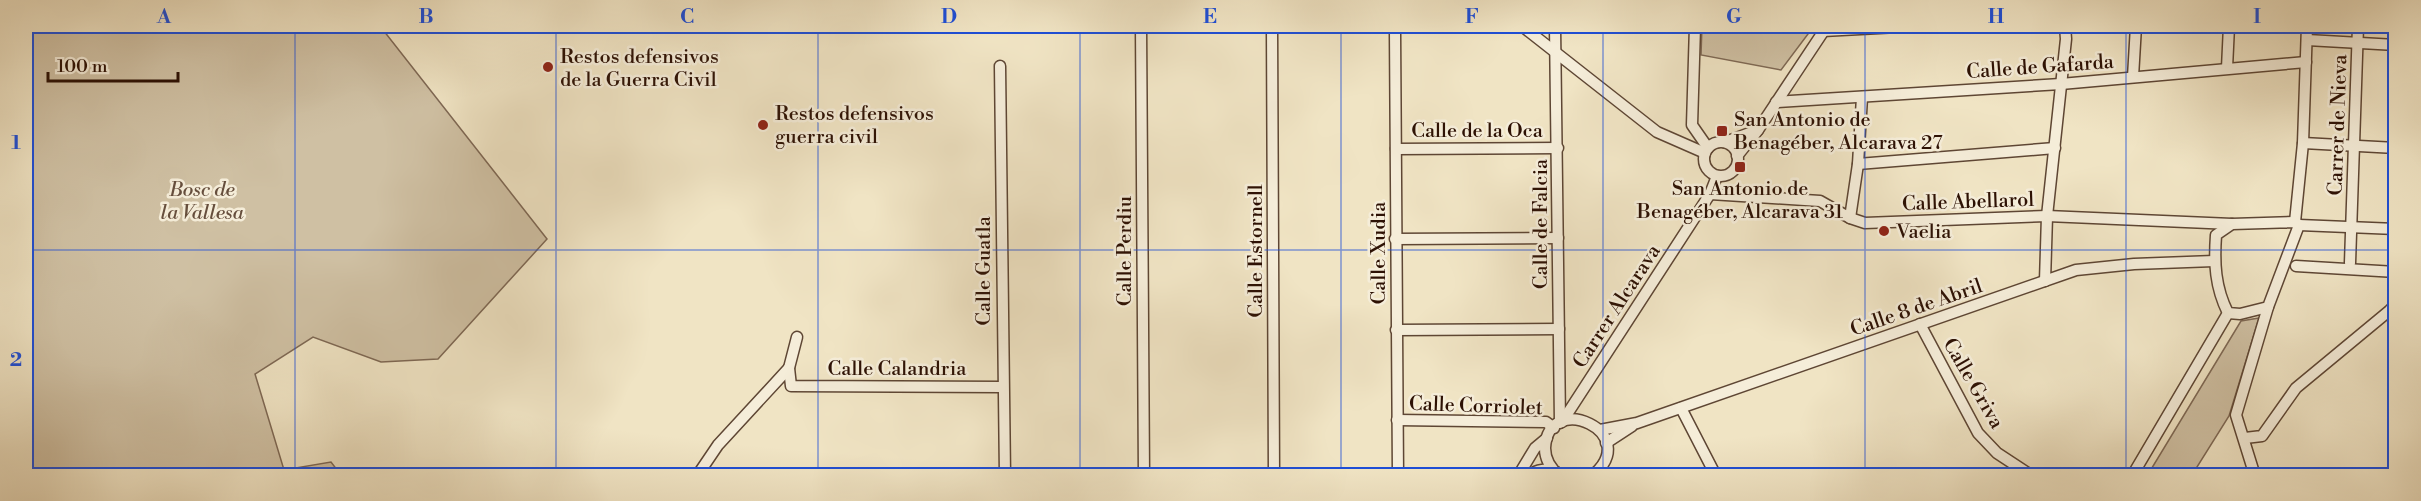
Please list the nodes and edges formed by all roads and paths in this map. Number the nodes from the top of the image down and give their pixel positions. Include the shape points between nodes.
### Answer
1 (1141, 26) edge
2 (1272, 26) edge
3 (1522, 26) edge
4 (1555, 26) edge
5 (1695, 26) edge
6 (1917, 26) edge
7 (2065, 26) edge
8 (2136, 26) edge
9 (2229, 26) edge
10 (2307, 26) edge
11 (2358, 26) edge
12 (1825, 28) edge
13 (1395, 31) dead end
14 (2307, 40) junction
15 (2357, 44) junction
16 (2396, 45) edge
17 (1555, 50) junction
18 (2306, 62) junction
19 (1000, 66) dead end
20 (2227, 68) junction
21 (2133, 77) junction
22 (2061, 84) junction
23 (1863, 97) junction
24 (1776, 102) junction
25 (1758, 130) junction
26 (1725, 142) junction
27 (2303, 142) junction
28 (2354, 146) junction
29 (1558, 148) junction
30 (2055, 148) junction
31 (2396, 148) edge
32 (1396, 149) junction
33 (1706, 150) junction
34 (1737, 156) junction
35 (1858, 164) junction
36 (1718, 176) junction
37 (1710, 194) junction
38 (2047, 216) junction
39 (1850, 218) junction
40 (2232, 224) junction
41 (2297, 224) junction
42 (2353, 226) junction
43 (2396, 229) edge
44 (1558, 238) junction
45 (1395, 240) junction
46 (2214, 261) junction
47 (2350, 263) dead end
48 (2296, 266) dead end
49 (2396, 272) edge
50 (2045, 281) junction
51 (2396, 304) edge
52 (2268, 307) junction
53 (2228, 313) junction
54 (1920, 324) junction
55 (1559, 329) junction
56 (1396, 330) junction
57 (797, 337) dead end
58 (789, 368) junction
59 (1002, 387) junction
60 (1580, 394) junction
61 (1681, 408) junction
62 (1397, 420) junction
63 (1584, 420) junction
64 (1637, 423) junction
65 (1559, 424) junction
66 (1600, 430) junction
67 (1547, 438) junction
68 (2245, 438) junction
69 (1606, 443) junction
70 (1558, 475) edge
71 (697, 476) edge
72 (1005, 476) edge
73 (1144, 476) edge
74 (1274, 476) edge
75 (1398, 476) edge
76 (1518, 476) edge
77 (1529, 476) edge
78 (1592, 476) edge
79 (1716, 476) edge
80 (2032, 476) edge
81 (2132, 476) edge
82 (2255, 476) edge

1 - 73 street, Calle Perdiu
2 - 74 street, Calle Estornell
3 - 17 street
4 - 17 street, Calle de Falcia
5 - 33 street via 1692,125
6 - 12 street
7 - 22 street
8 - 21 street
9 - 20 street
10 - 14 street
11 - 15 street, Carrer de Nieva
12 - 24 street
13 - 32 street, Calle Xudia
14 - 15 street
14 - 18 street
15 - 16 street
15 - 28 street, Carrer de Nieva
17 - 29 street, Calle de Falcia
17 - 33 street via 1657,132
18 - 20 street, Calle de Gafarda
18 - 27 street
19 - 59 street, Calle Guatla
20 - 21 street, Calle de Gafarda
21 - 22 street, Calle de Gafarda
22 - 23 street, Calle de Gafarda
22 - 30 street
23 - 24 street, Calle de Gafarda
23 - 35 street
24 - 25 street
25 - 26 street
25 - 34 street
26 - 33 street via 1717,142
26 - 34 street
27 - 28 street
27 - 41 street
28 - 31 street
28 - 42 street, Carrer de Nieva
29 - 32 street, Calle de la Oca
29 - 44 street, Calle de Falcia
30 - 35 street
30 - 38 street
32 - 45 street, Calle Xudia
33 - 36 street via 1706,167
34 - 36 street via 1734,169
35 - 39 street
36 - 37 street, Carrer Alcarava
37 - 39 street, Calle Abellarol via 1820,201
37 - 60 street, Carrer Alcarava
38 - 39 street, Calle Abellarol via 1865,223
38 - 40 street, Calle Abellarol
38 - 50 street
40 - 41 street, Calle Abellarol
40 - 46 street via 2216,235
41 - 42 street, Calle Abellarol
41 - 52 street
42 - 43 street, Calle Abellarol
42 - 47 street, Carrer de Nieva
44 - 45 street
44 - 55 street, Calle de Falcia
45 - 56 street, Calle Xudia
46 - 50 street, Calle 8 de Abril via 2076,270
46 - 53 street via 2219,295
48 - 49 street
50 - 54 street, Calle 8 de Abril
51 - 68 street via 2296,388 2262,436
52 - 53 street
52 - 68 street via 2236,415
53 - 81 street
54 - 61 street, Calle 8 de Abril
54 - 80 street, Calle Griva via 1978,433 1997,453
55 - 56 street
55 - 65 street, Calle de Falcia
56 - 62 street, Calle Xudia
57 - 58 street
58 - 59 street, Calle Calandria via 791,386
58 - 71 street via 718,445
59 - 72 street, Calle Guatla
60 - 63 street, Carrer Alcarava
60 - 65 street, Carrer Alcarava
61 - 64 street, Calle 8 de Abril
61 - 79 street
62 - 65 street, Calle Corriolet
62 - 75 street, Calle Xudia
63 - 65 street, Calle Corriolet via 1576,418
63 - 66 street
64 - 66 street, Calle 8 de Abril
64 - 69 street, Calle 8 de Abril
65 - 67 street, Carrer Alcarava
66 - 69 street
67 - 70 street via 1546,457
67 - 76 street via 1535,448
68 - 82 street
69 - 78 street via 1604,462
70 - 77 street via 1544,469

